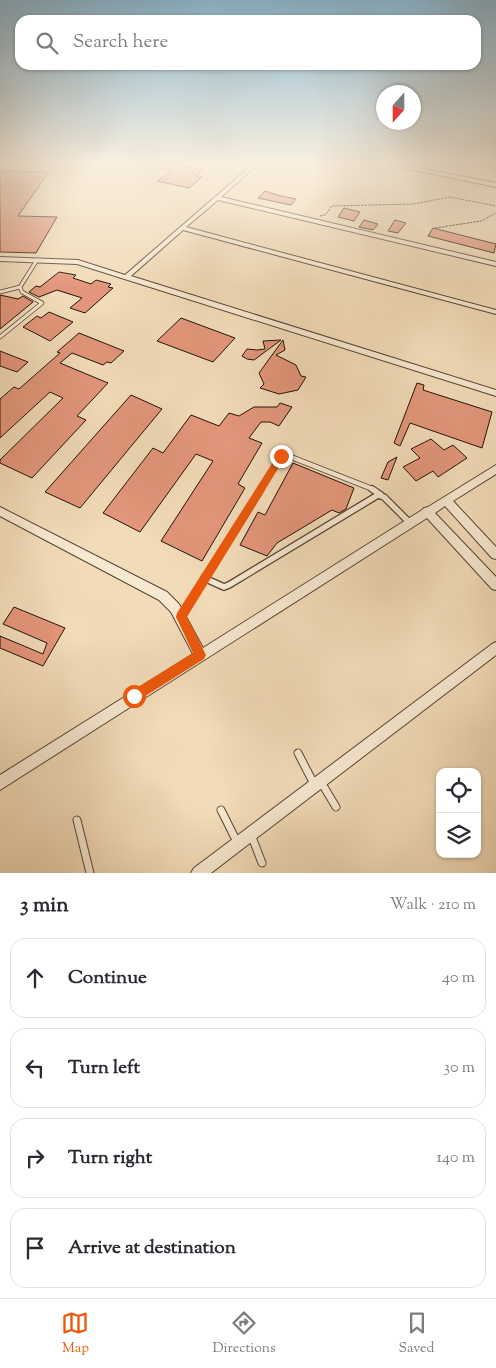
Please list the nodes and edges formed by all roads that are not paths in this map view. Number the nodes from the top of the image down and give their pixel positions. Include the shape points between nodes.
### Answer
1 (209, 206) edge
2 (251, 206) edge
3 (182, 228) junction
4 (0, 259) edge
5 (37, 260) junction
6 (496, 264) edge
7 (126, 277) junction
8 (20, 288) junction
9 (0, 292) edge
10 (496, 312) edge
11 (0, 336) edge
12 (496, 393) edge
13 (496, 469) edge
14 (381, 495) junction
15 (446, 500) junction
16 (0, 511) edge
17 (428, 511) junction
18 (409, 522) junction
19 (496, 554) edge
20 (204, 578) junction
21 (496, 585) edge
22 (181, 617) junction
23 (494, 653) edge
24 (200, 655) junction
25 (298, 753) dead end
26 (0, 782) edge
27 (317, 783) junction
28 (336, 807) dead end
29 (221, 810) dead end
30 (77, 820) dead end
31 (250, 834) junction
32 (237, 844) junction
33 (262, 863) dead end
34 (90, 873) edge
35 (199, 873) edge

1 - 3 street
2 - 6 street
3 - 7 street
3 - 10 street
4 - 5 street
5 - 7 street via 72,261
5 - 8 lane
7 - 12 street
8 - 9 lane
8 - 11 lane via 42,303
13 - 15 street
14 - 18 lane
14 - 20 lane via 229,585
14 - 20 lane via 286,455 281,456
15 - 17 street
15 - 19 street
16 - 22 street via 163,596
17 - 18 street
17 - 21 street
18 - 24 street
20 - 22 lane
22 - 24 street
23 - 27 street
24 - 26 street
25 - 27 lane
27 - 28 lane
27 - 31 street
29 - 32 lane
30 - 34 lane
31 - 32 street
31 - 33 lane
32 - 35 street

